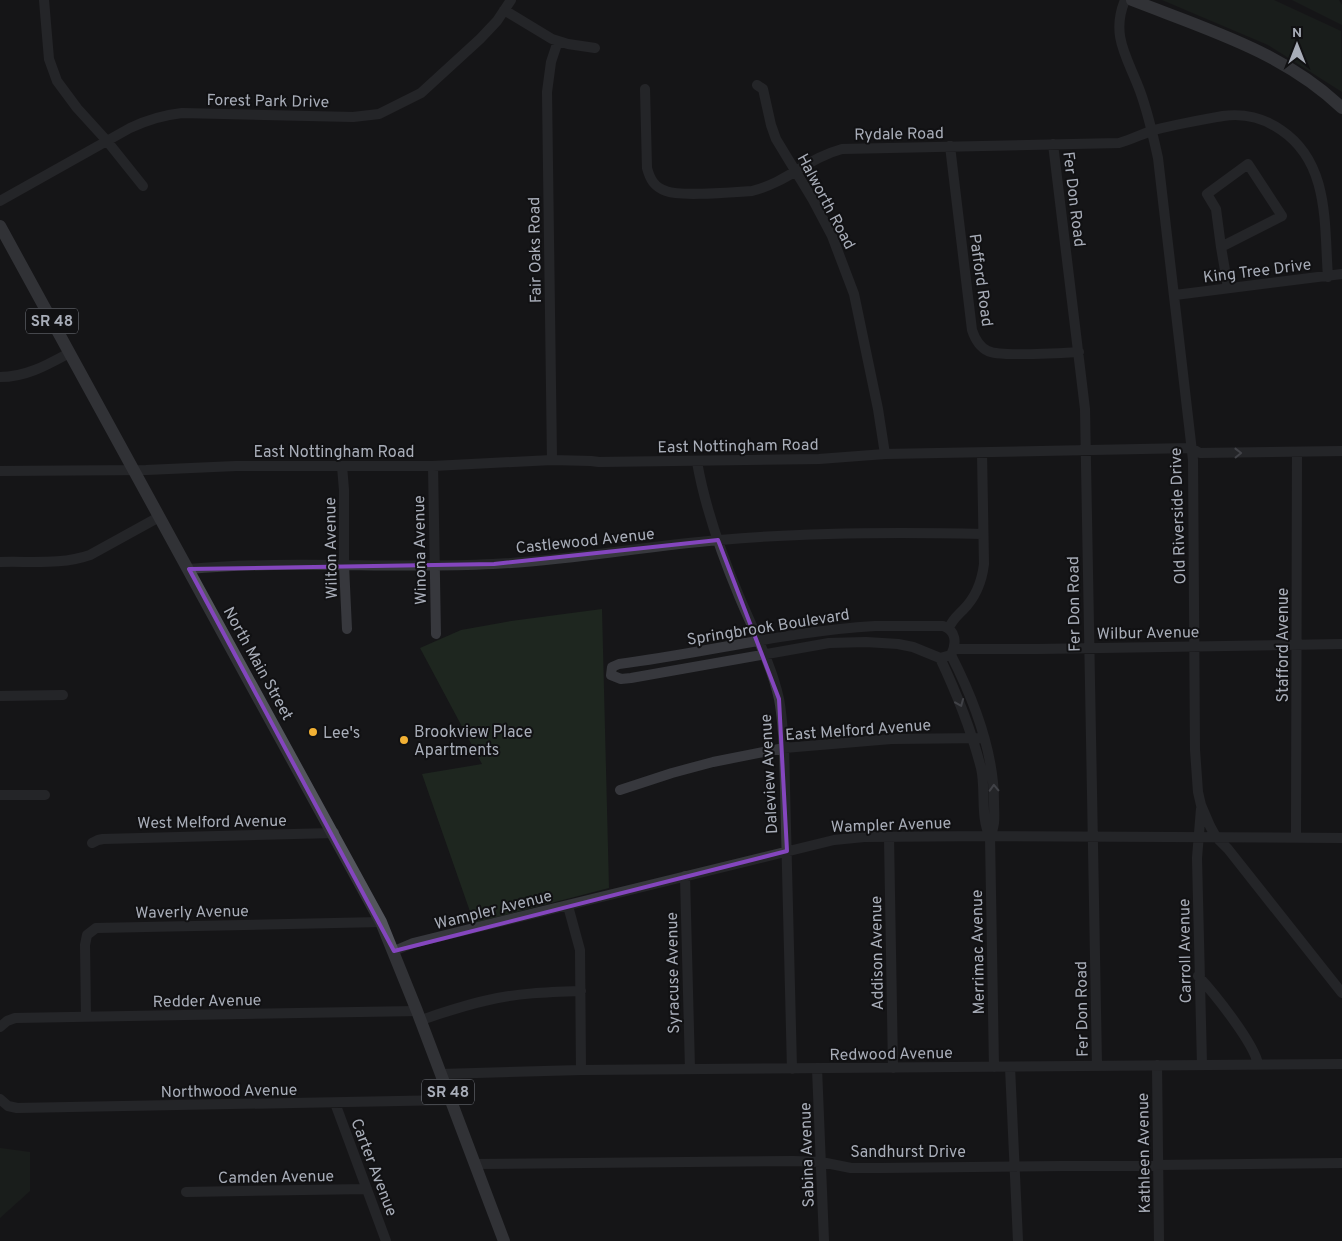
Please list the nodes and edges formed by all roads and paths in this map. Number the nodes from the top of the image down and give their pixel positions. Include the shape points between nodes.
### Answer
1 (44, 0) edge
2 (511, 0) edge
3 (1125, 0) edge
4 (1132, 0) edge
5 (504, 10) junction
6 (558, 41) junction
7 (596, 48) dead end
8 (757, 86) dead end
9 (645, 90) dead end
10 (1342, 108) edge
11 (1152, 131) junction
12 (107, 140) junction
13 (1053, 144) junction
14 (950, 146) junction
15 (796, 172) junction
16 (143, 186) dead end
17 (0, 200) edge
18 (0, 226) edge
19 (1221, 247) junction
20 (1342, 274) edge
21 (1328, 277) junction
22 (1228, 288) junction
23 (1175, 295) junction
24 (1079, 352) junction
25 (69, 353) junction
26 (0, 378) edge
27 (1191, 448) junction
28 (1086, 450) junction
29 (1342, 451) edge
30 (1297, 452) junction
31 (982, 453) junction
32 (885, 454) junction
33 (552, 460) junction
34 (697, 462) junction
35 (342, 466) junction
36 (433, 466) junction
37 (133, 469) junction
38 (0, 471) edge
39 (159, 517) junction
40 (983, 534) junction
41 (718, 540) junction
42 (0, 562) edge
43 (344, 565) junction
44 (434, 566) junction
45 (189, 569) junction
46 (949, 628) junction
47 (347, 629) dead end
48 (436, 634) dead end
49 (758, 640) junction
50 (1342, 644) edge
51 (1296, 645) junction
52 (1194, 646) junction
53 (1089, 648) junction
54 (953, 652) junction
55 (764, 654) junction
56 (940, 658) junction
57 (63, 695) dead end
58 (0, 696) edge
59 (978, 739) junction
60 (784, 748) junction
61 (620, 790) dead end
62 (0, 795) edge
63 (45, 795) dead end
64 (1201, 804) junction
65 (334, 833) junction
66 (990, 836) junction
67 (1198, 836) junction
68 (889, 837) junction
69 (1093, 837) junction
70 (1216, 837) junction
71 (1296, 837) junction
72 (1342, 838) edge
73 (92, 844) dead end
74 (787, 851) junction
75 (685, 876) junction
76 (568, 906) junction
77 (381, 922) junction
78 (394, 951) junction
79 (1198, 976) junction
80 (580, 991) junction
81 (1342, 993) edge
82 (419, 1016) junction
83 (86, 1017) junction
84 (0, 1027) edge
85 (1258, 1064) junction
86 (1342, 1064) edge
87 (1157, 1065) junction
88 (1202, 1065) junction
89 (1097, 1066) junction
90 (994, 1067) junction
91 (1010, 1067) junction
92 (817, 1068) junction
93 (893, 1068) junction
94 (690, 1069) junction
95 (792, 1069) junction
96 (582, 1070) junction
97 (441, 1074) junction
98 (451, 1100) junction
99 (4, 1103) edge
100 (335, 1103) junction
101 (821, 1162) junction
102 (1342, 1163) edge
103 (475, 1164) junction
104 (1159, 1164) junction
105 (1015, 1166) junction
106 (367, 1189) junction
107 (186, 1192) dead end
108 (386, 1241) edge
109 (504, 1241) edge
110 (824, 1241) edge
111 (1018, 1241) edge
112 (1159, 1241) edge

1 - 12 street via 49,59 57,81
2 - 5 street, Forest Park Drive
3 - 11 street, Old Riverside Drive via 1118,20 1120,41 1141,92
4 - 10 main road via 1260,51 1306,78
5 - 6 street
5 - 12 street, Forest Park Drive via 480,39 421,93 379,114 353,117 182,113 146,120
6 - 7 street
6 - 33 street, Fair Oaks Road via 547,92
8 - 15 street, Halworth Road via 763,89 776,139
9 - 15 street, Rydale Road via 647,168 656,186 665,191 676,194 752,191 772,186
11 - 13 street, Rydale Road via 1119,142
11 - 21 street, Rydale Road via 1225,116 1248,116 1270,122 1288,135 1306,154 1315,170 1322,195
11 - 23 street, Old Riverside Drive
12 - 16 street
12 - 17 street, Forest Park Drive
13 - 14 street, Rydale Road
13 - 24 street, Fer Don Road
14 - 15 street, Rydale Road via 842,150 820,156
14 - 24 street, Pafford Road via 972,330 977,342 996,354
15 - 32 street, Halworth Road via 832,236 854,294
18 - 25 main road, North Main Street / SR 48
19 - 19 street via 1216,209 1207,194 1248,164 1282,216
19 - 22 street
20 - 21 street, King Tree Drive
21 - 22 street, King Tree Drive
22 - 23 street, King Tree Drive
23 - 27 street, Old Riverside Drive
24 - 28 street, Fer Don Road
25 - 26 street via 29,373
25 - 37 main road, North Main Street / SR 48
27 - 28 street, East Nottingham Road
27 -> 30 street, East Nottingham Road via 1200,453
27 - 52 street, Old Riverside Drive
28 - 31 street, East Nottingham Road
28 - 53 street, Fer Don Road
29 - 30 street, East Nottingham Road
30 - 51 street, Stafford Avenue
31 - 32 street, East Nottingham Road
31 - 40 street
32 - 34 street, East Nottingham Road
33 - 34 street, East Nottingham Road
33 - 36 street, East Nottingham Road
34 - 41 street, Daleview Avenue
35 - 36 street, East Nottingham Road
35 - 37 street, East Nottingham Road
35 - 43 street, Wilton Avenue
36 - 44 street, Winona Avenue
37 - 38 street, East Nottingham Road
37 - 39 main road, North Main Street / SR 48
39 - 42 street via 81,558
39 - 45 main road, North Main Street / SR 48
40 - 41 street, Castlewood Avenue via 853,532
40 - 46 street via 984,564 979,585
41 - 44 street, Castlewood Avenue via 533,562
41 - 49 street, Daleview Avenue
43 - 44 street, Castlewood Avenue
43 - 45 street, Castlewood Avenue
43 - 47 street, Wilton Avenue
44 - 48 street, Winona Avenue
45 - 65 main road, North Main Street / SR 48
46 - 49 street, Springbrook Boulevard via 849,628
46 - 54 street via 954,634
49 - 55 street, Daleview Avenue
49 - 55 street, Springbrook Boulevard via 619,664 612,668 610,675 631,678
50 - 51 street, Wilbur Avenue
51 - 52 street, Wilbur Avenue
51 - 71 street, Stafford Avenue
52 - 53 street, Wilbur Avenue
52 - 64 street, Old Riverside Drive via 1195,750
53 - 54 street, Wilbur Avenue
53 - 69 street, Fer Don Road
54 - 56 street
54 - 59 street, Merrimac Avenue via 974,705
55 - 56 street, Springbrook Boulevard via 829,643 866,642 913,647
55 - 60 street, Daleview Avenue via 779,699
56 -> 59 street, Merrimac Avenue
57 - 58 street
59 - 60 street, East Melford Avenue via 891,739
59 - 66 street, Merrimac Avenue via 984,782 985,828
60 - 61 street, East Melford Avenue via 705,764
60 - 74 street, Daleview Avenue
62 - 63 street
64 - 67 street, Carroll Avenue
64 - 70 street, Old Riverside Drive
65 - 73 street, West Melford Avenue via 103,839
65 - 77 main road, North Main Street / SR 48
66 - 68 street, Wampler Avenue
66 - 69 street, Wampler Avenue
66 - 90 street, Merrimac Avenue
67 - 69 street, Wampler Avenue
67 - 70 street, Wampler Avenue
67 - 79 street, Carroll Avenue
68 - 74 street, Wampler Avenue via 834,840
68 - 93 street, Addison Avenue
69 - 89 street, Fer Don Road
70 - 71 street, Wampler Avenue
70 - 81 street, Old Riverside Drive
71 - 72 street, Wampler Avenue
74 - 75 street, Wampler Avenue
74 - 95 street, Daleview Avenue
75 - 76 street, Wampler Avenue
75 - 94 street, Syracuse Avenue
76 - 78 street, Wampler Avenue via 413,943
76 - 80 street via 580,950
77 - 78 main road, North Main Street / SR 48
77 - 83 street, Waverly Avenue via 96,928 88,935 85,945
78 - 82 main road, North Main Street / SR 48
79 - 85 street via 1254,1050
79 - 88 street, Carroll Avenue
80 - 82 street, Redder Avenue via 499,998
80 - 96 street
82 - 83 street, Redder Avenue
82 - 97 main road, North Main Street / SR 48
83 - 84 street, Redder Avenue via 15,1018
85 - 86 street, Redwood Avenue
85 - 88 street, Redwood Avenue
87 - 88 street, Redwood Avenue
87 - 89 street, Redwood Avenue
87 - 104 street, Kathleen Avenue
89 - 91 street, Redwood Avenue
90 - 91 street, Redwood Avenue
90 - 93 street, Redwood Avenue
91 - 105 street
92 - 93 street, Redwood Avenue
92 - 95 street, Redwood Avenue
92 - 101 street, Sabina Avenue
94 - 95 street, Redwood Avenue
94 - 96 street, Redwood Avenue
96 - 97 street, Redwood Avenue
97 - 98 main road, North Main Street / SR 48
98 - 100 street, Northwood Avenue
98 - 103 main road, North Main Street / SR 48
99 - 100 street, Northwood Avenue via 17,1108
100 - 106 street, Carter Avenue
101 - 103 street, Sandhurst Drive
101 - 105 street, Sandhurst Drive via 851,1168
101 - 110 street, Sabina Avenue
102 - 104 street, Sandhurst Drive
103 - 109 main road, North Main Street / SR 48
104 - 105 street, Sandhurst Drive
104 - 112 street, Kathleen Avenue
105 - 111 street
106 - 107 street, Camden Avenue
106 - 108 street, Carter Avenue

